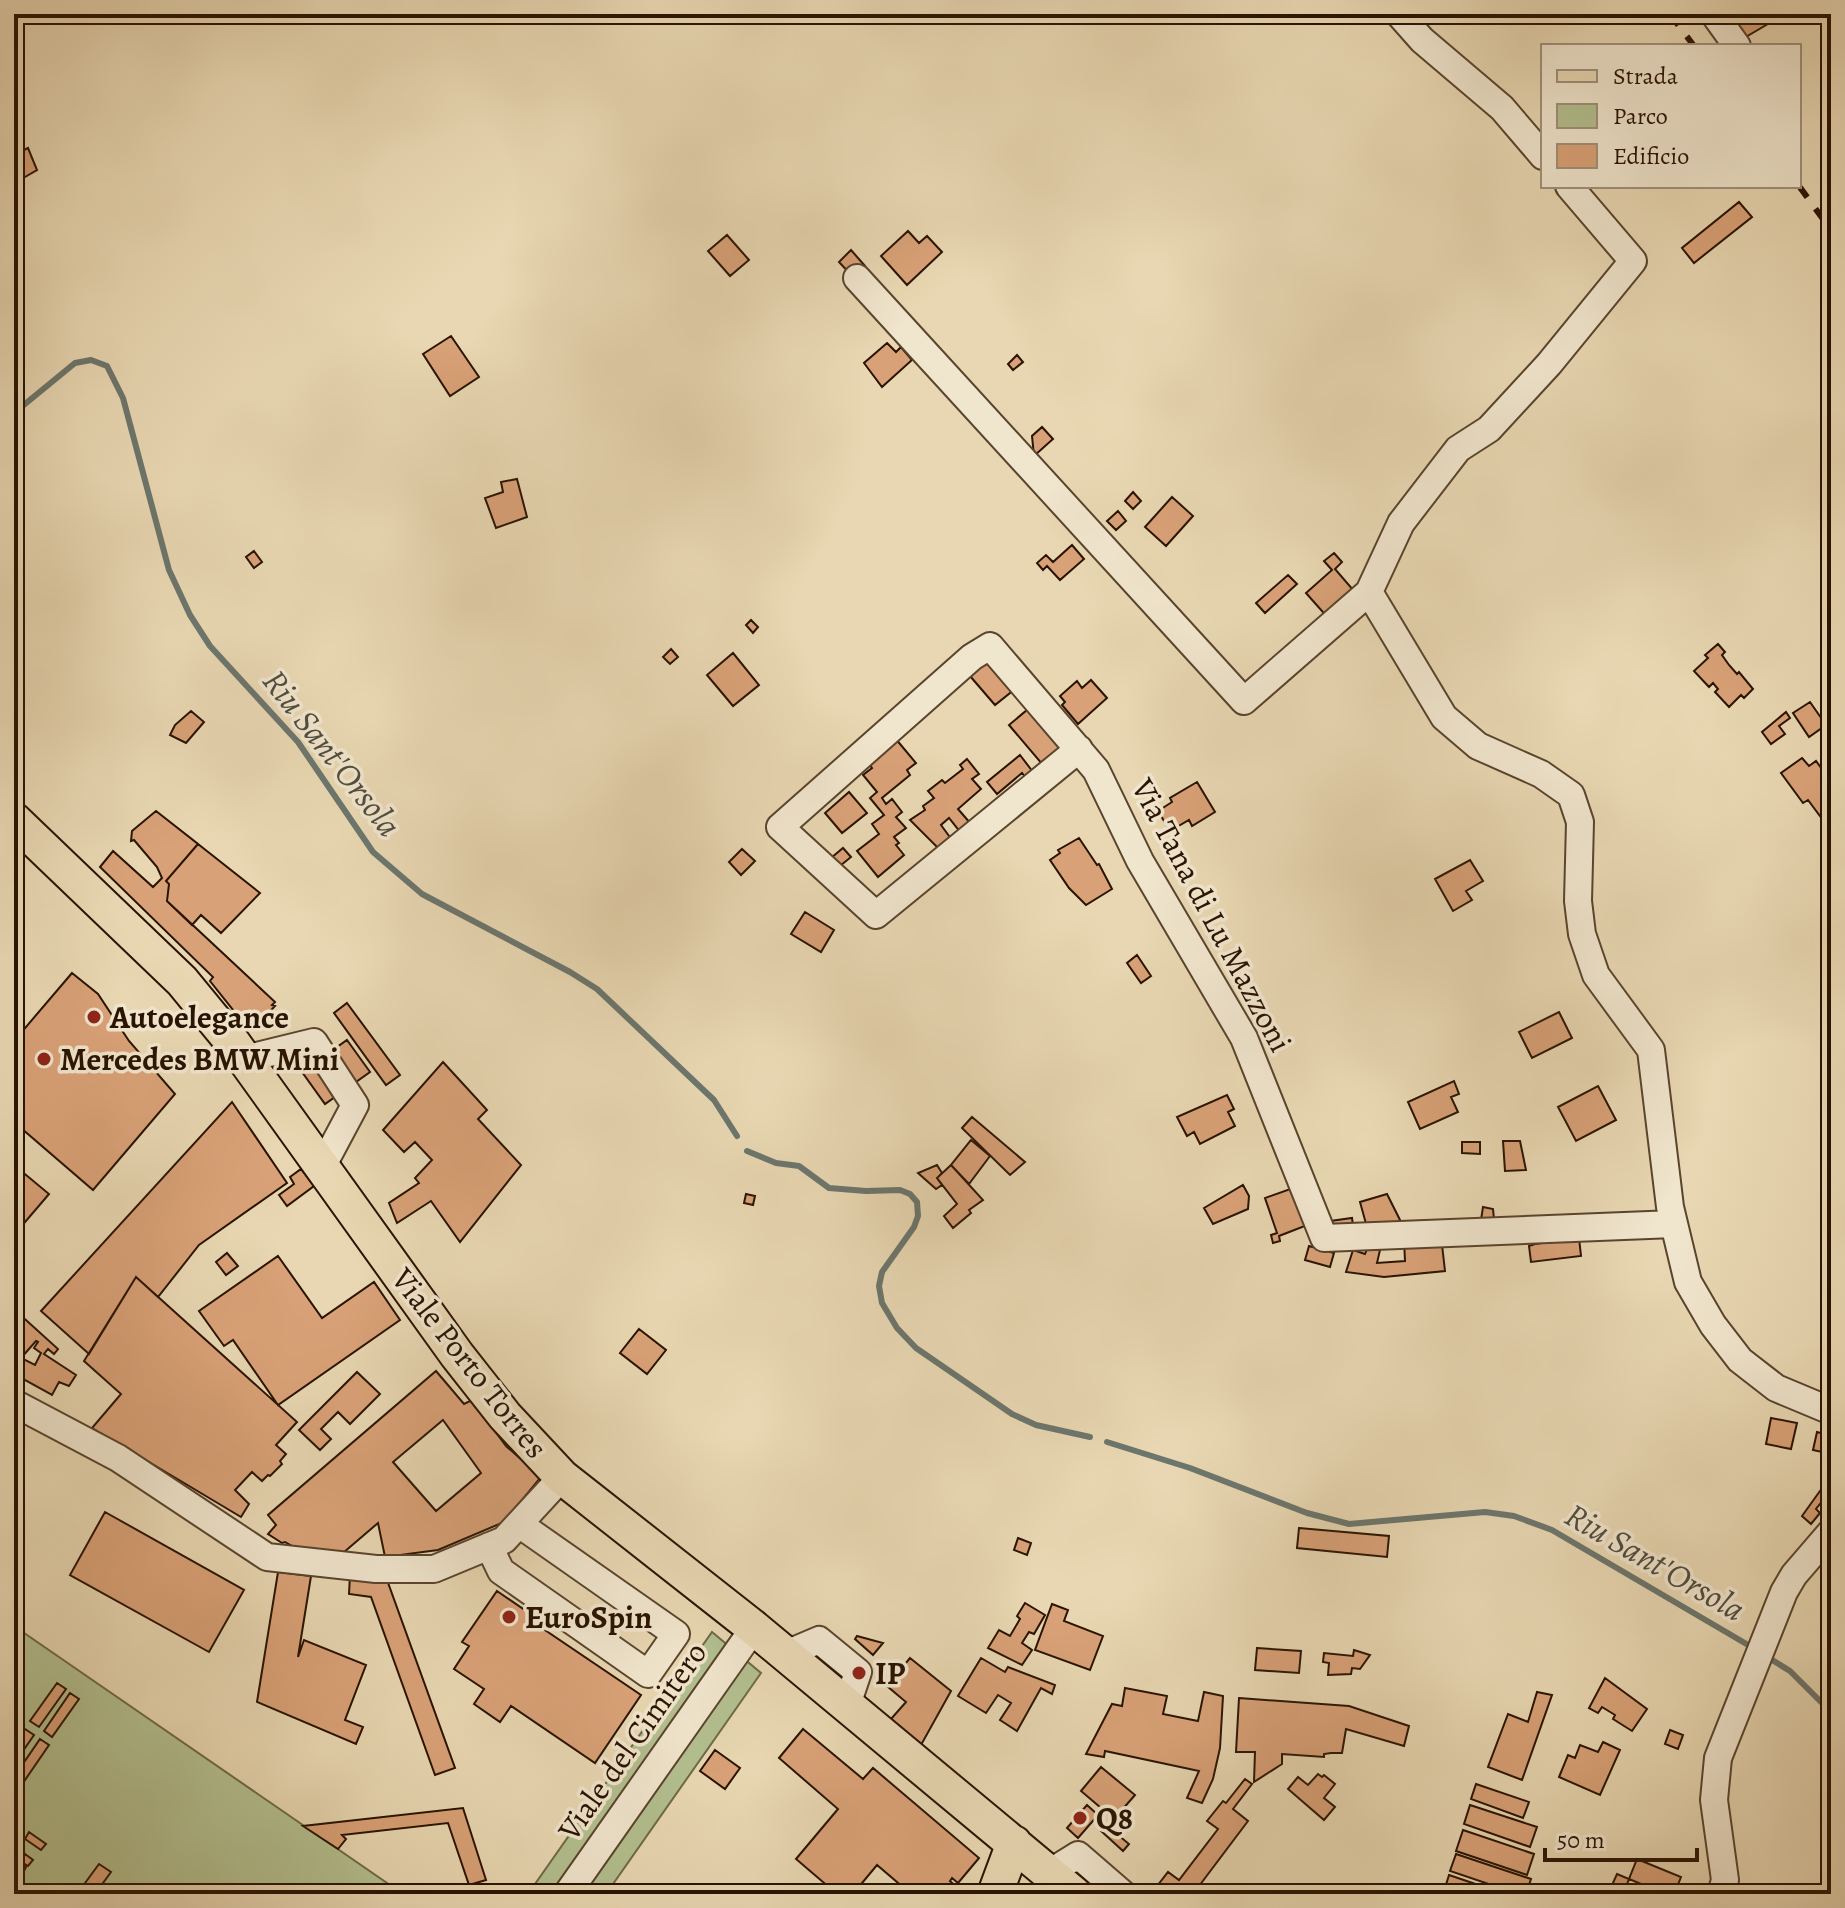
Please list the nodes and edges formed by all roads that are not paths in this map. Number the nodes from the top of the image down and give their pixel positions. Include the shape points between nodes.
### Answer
1 (1399, 14) edge
2 (1714, 14) edge
3 (1736, 44) edge
4 (1541, 154) edge
5 (1571, 188) edge
6 (857, 278) dead end
7 (1369, 592) junction
8 (1079, 749) junction
9 (14, 820) edge
10 (244, 1059) junction
11 (322, 1167) junction
12 (1674, 1224) junction
13 (14, 1403) edge
14 (1831, 1411) edge
15 (562, 1477) junction
16 (519, 1524) junction
17 (1831, 1532) edge
18 (489, 1546) junction
19 (754, 1628) junction
20 (1014, 1843) junction
21 (1061, 1884) edge
22 (567, 1894) edge
23 (995, 1894) edge
24 (1123, 1894) edge
25 (1721, 1894) edge

1 - 4 street via 1502,108
2 - 3 street
5 - 7 street via 1633,261 1489,429 1458,449 1401,523
6 - 7 street via 1244,701
7 - 12 street via 1444,717 1478,746 1541,774 1571,795 1580,822 1582,934 1596,975 1651,1050
8 - 8 street, Via Tana di Lu Mazzoni via 990,646 780,827 876,915
8 - 12 street, Via Tana di Lu Mazzoni via 1096,770 1140,861 1244,1038 1324,1238
9 - 10 main road, Viale Porto Torres via 182,981
10 - 11 main road, Viale Porto Torres
10 - 11 street via 314,1042 355,1105
11 - 15 main road, Viale Porto Torres via 457,1355
12 - 14 street via 1688,1282 1740,1360 1776,1388
13 - 18 street via 118,1458 267,1557 376,1569 434,1569
15 - 16 street
15 - 19 main road, Viale Porto Torres
16 - 18 street via 504,1540
16 - 18 street via 676,1634 648,1674 501,1571
17 - 25 street via 1794,1575 1718,1758 1714,1800 1725,1880
19 - 20 main road, Viale Porto Torres
19 - 22 street, Viale del Cimitero
20 - 21 main road, Viale Porto Torres
20 - 23 main road
21 - 24 street via 1078,1855

